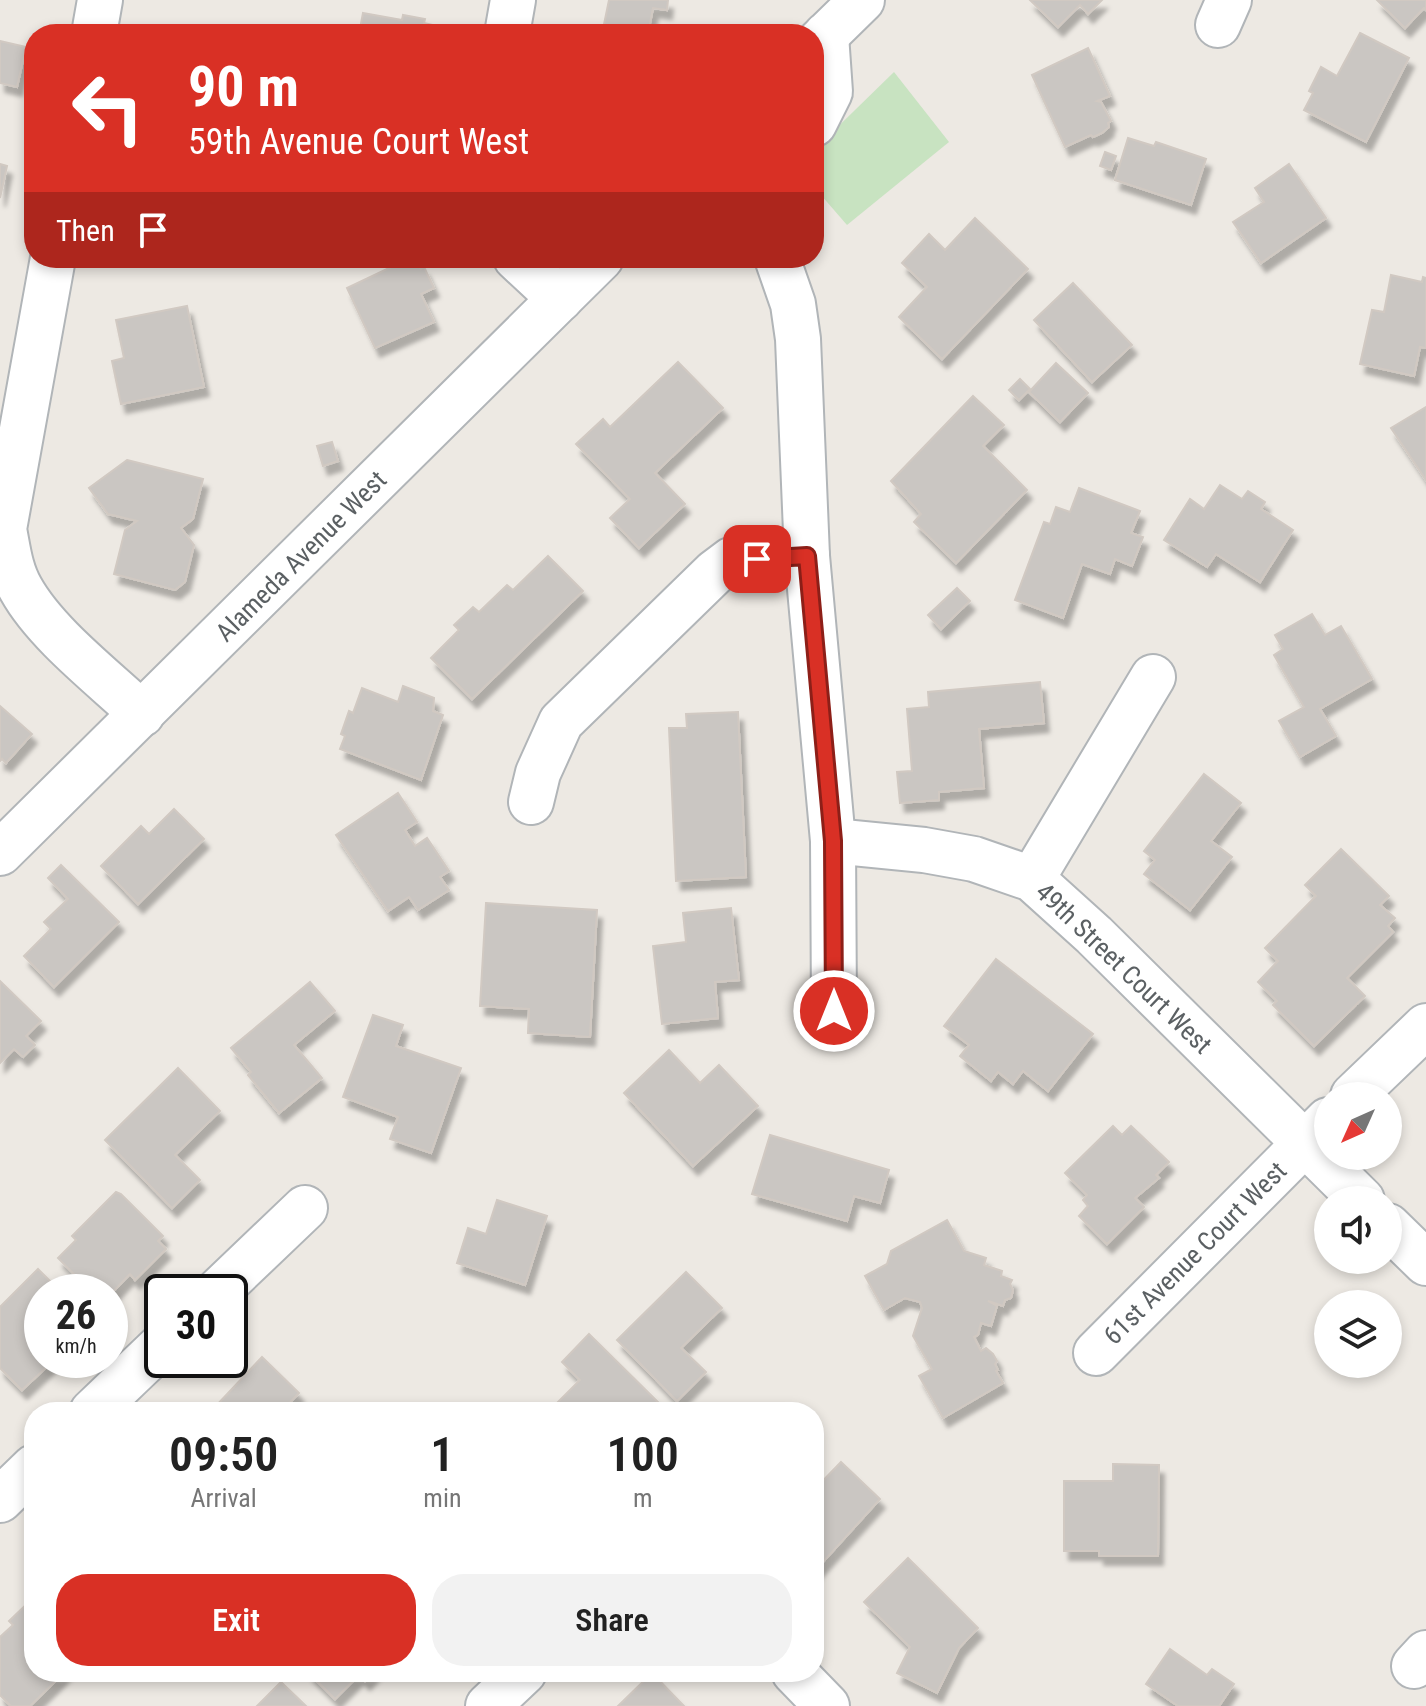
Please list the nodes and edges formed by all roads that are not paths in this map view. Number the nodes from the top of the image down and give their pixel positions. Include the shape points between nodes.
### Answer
1 (100, 0) edge
2 (513, 0) edge
3 (862, 0) edge
4 (96, 24) edge
5 (509, 24) edge
6 (824, 37) edge
7 (824, 61) edge
8 (824, 104) edge
9 (51, 268) edge
10 (527, 268) edge
11 (591, 268) edge
12 (780, 268) edge
13 (560, 299) junction
14 (807, 556) junction
15 (1153, 677) dead end
16 (142, 714) junction
17 (531, 802) dead end
18 (833, 841) junction
19 (0, 853) edge
20 (1032, 879) junction
21 (834, 1011) dead end
22 (1426, 1026) edge
23 (1368, 1082) edge
24 (1314, 1130) edge
25 (1314, 1134) edge
26 (305, 1208) dead end
27 (1402, 1240) edge
28 (1426, 1263) edge
29 (236, 1274) edge
30 (1096, 1353) dead end
31 (144, 1362) edge
32 (102, 1402) edge
33 (24, 1477) edge
34 (0, 1500) edge
35 (513, 1682) edge
36 (804, 1682) edge
37 (488, 1706) edge
38 (827, 1706) edge

1 - 4 street
2 - 5 street
3 - 6 street
7 - 8 street via 830,92
9 - 16 street via 4,529 10,561 21,589 47,624
10 - 13 street
11 - 13 street, Alameda Avenue West
12 - 14 street via 798,339
13 - 16 street, Alameda Avenue West
14 - 17 street via 731,560 715,572 561,722
14 - 18 street
15 - 20 street
16 - 19 street, Alameda Avenue West
18 - 20 street, 49th Street Court West via 974,859
18 - 21 street
20 - 24 street, 49th Street Court West
22 - 23 street
25 - 30 street, 61st Avenue Court West
26 - 29 street
27 - 28 street
31 - 32 street
33 - 34 street
35 - 37 street
36 - 38 street

